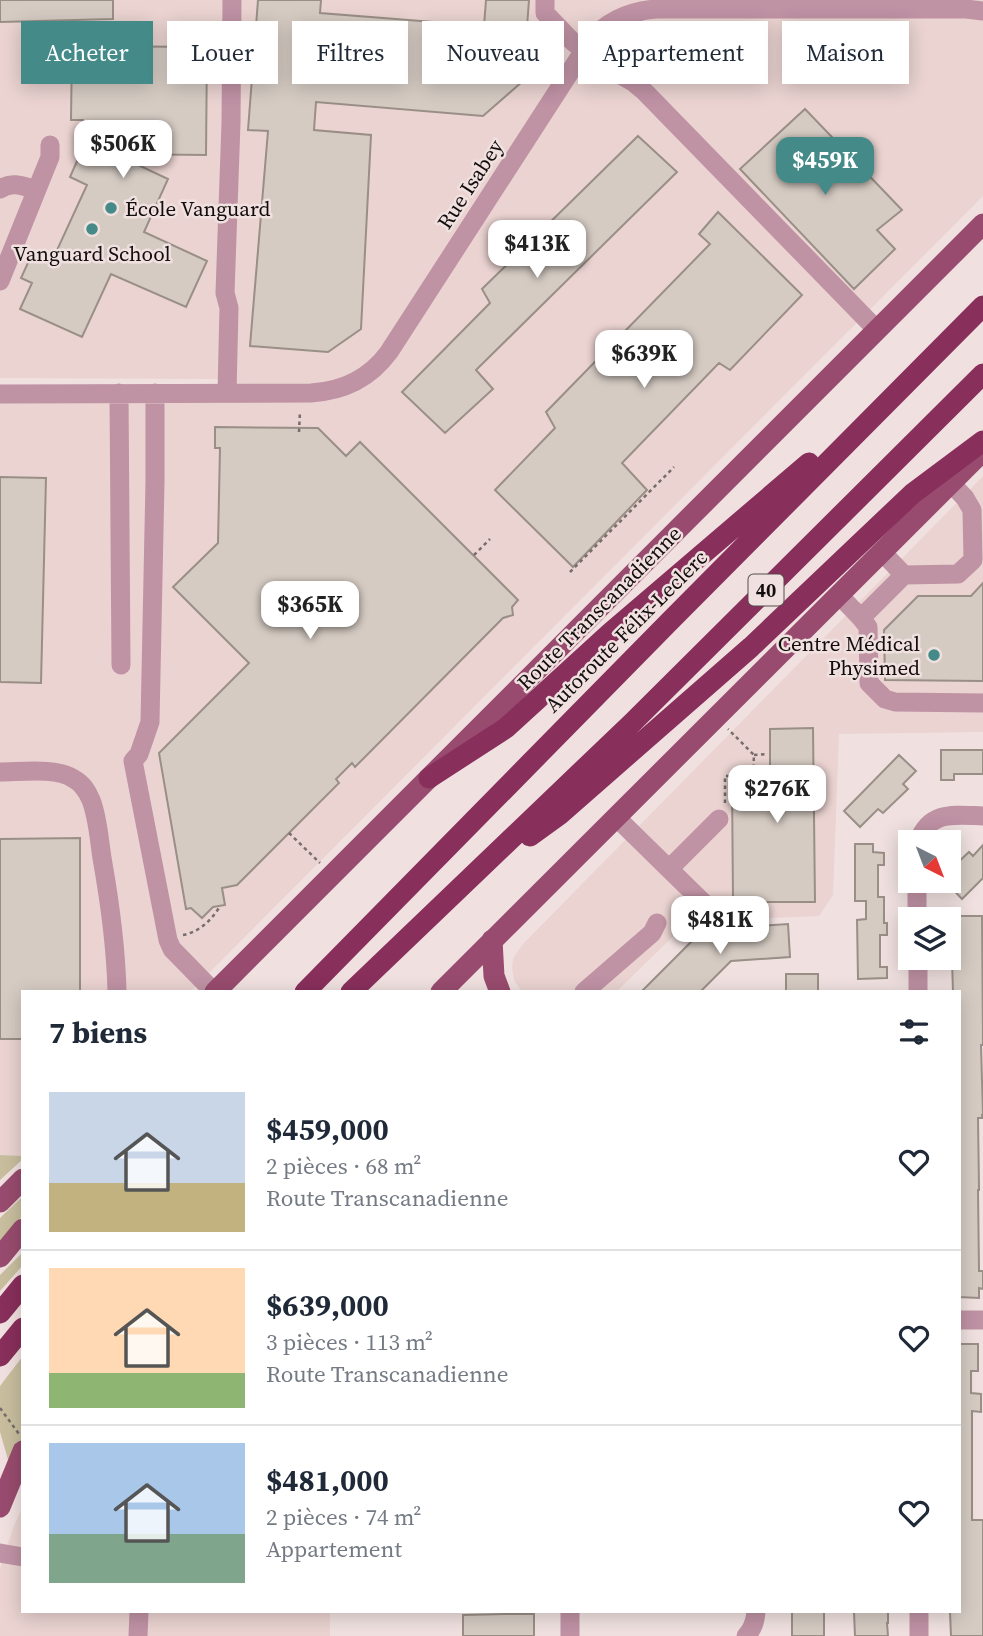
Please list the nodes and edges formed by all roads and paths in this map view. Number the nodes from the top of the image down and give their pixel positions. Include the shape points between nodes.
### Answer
1 (232, 0) edge
2 (545, 0) edge
3 (983, 11) edge
4 (614, 21) edge
5 (578, 46) edge
6 (578, 59) edge
7 (636, 84) edge
8 (50, 145) dead end
9 (0, 189) edge
10 (36, 190) junction
11 (983, 224) edge
12 (5, 252) edge
13 (0, 281) edge
14 (983, 306) edge
15 (877, 330) junction
16 (930, 359) junction
17 (983, 374) edge
18 (119, 393) junction
19 (155, 393) junction
20 (228, 393) junction
21 (0, 394) edge
22 (300, 408) dead end
23 (299, 432) dead end
24 (983, 441) edge
25 (983, 451) edge
26 (674, 467) dead end
27 (951, 484) junction
28 (490, 539) dead end
29 (882, 552) junction
30 (474, 555) dead end
31 (570, 572) dead end
32 (904, 575) junction
33 (838, 595) junction
34 (861, 618) junction
35 (121, 665) dead end
36 (983, 703) edge
37 (726, 726) dead end
38 (768, 754) dead end
39 (754, 755) junction
40 (0, 772) edge
41 (429, 778) junction
42 (722, 816) joint
43 (983, 816) edge
44 (616, 817) junction
45 (923, 830) edge
46 (289, 833) dead end
47 (323, 866) dead end
48 (669, 869) junction
49 (468, 880) junction
50 (220, 906) dead end
51 (749, 910) dead end
52 (657, 923) dead end
53 (188, 934) dead end
54 (492, 940) junction
55 (918, 970) edge
56 (117, 990) edge
57 (213, 990) edge
58 (217, 990) edge
59 (307, 990) edge
60 (353, 990) edge
61 (443, 990) edge
62 (499, 990) edge
63 (586, 990) edge
64 (918, 990) edge
65 (21, 1181) edge
66 (0, 1202) edge
67 (21, 1231) edge
68 (0, 1257) edge
69 (21, 1287) edge
70 (0, 1312) edge
71 (961, 1320) edge
72 (983, 1320) edge
73 (21, 1330) edge
74 (0, 1356) edge
75 (0, 1408) edge
76 (21, 1445) edge
77 (21, 1450) edge
78 (0, 1507) edge
79 (0, 1553) edge
80 (21, 1556) edge
81 (139, 1613) edge
82 (570, 1613) edge
83 (756, 1613) edge
84 (919, 1613) edge
85 (138, 1636) edge
86 (570, 1636) edge
87 (746, 1636) edge
88 (919, 1636) edge

1 - 20 street via 225,293 229,308
2 - 5 street via 545,13
3 - 4 street, Rue Isabey via 648,10
6 - 20 street, Rue Isabey via 377,368 332,391
7 - 15 street
8 - 10 street via 50,157
9 - 10 street via 18,184
10 - 12 street
11 - 15 main road, Route Transcanadienne
12 - 13 street
14 - 16 highway, Autoroute Félix-Leclerc / 40
15 - 41 main road, Route Transcanadienne
16 - 41 highway via 609,634 506,729
16 - 59 highway, Autoroute Félix-Leclerc / 40
17 - 49 highway, 40
18 - 19 street, Rue Isabey
18 - 21 street, Rue Isabey
18 - 35 street
19 - 20 street, Rue Isabey
19 - 57 street via 150,722 133,761 168,940
22 - 23 path
24 - 49 highway via 912,494 760,639 559,815
25 - 27 main road
26 - 31 path
27 - 29 main road
27 - 32 street via 972,510 973,560 958,574
28 - 30 path
29 - 32 street
29 - 33 main road
32 - 34 street
33 - 34 street
33 - 44 main road
34 - 36 street via 868,627 869,683 885,699
37 - 39 path
38 - 39 path
39 - 42 path via 753,776 725,776
40 - 56 street via 63,774 87,792 107,889
41 - 58 main road, Route Transcanadienne
42 - 48 street
43 - 45 street via 950,815
44 - 48 street
44 - 54 main road
46 - 47 path
48 - 51 street via 712,911
49 - 60 highway, 40
50 - 53 path via 197,931
52 - 63 street via 652,933
54 - 61 main road
54 - 62 main road
55 - 64 street
65 - 66 main road
67 - 68 main road
69 - 70 highway
71 - 72 street
73 - 74 highway
75 - 76 path
77 - 78 main road
79 - 80 street
81 - 85 street
82 - 86 street
83 - 87 street
84 - 88 street

